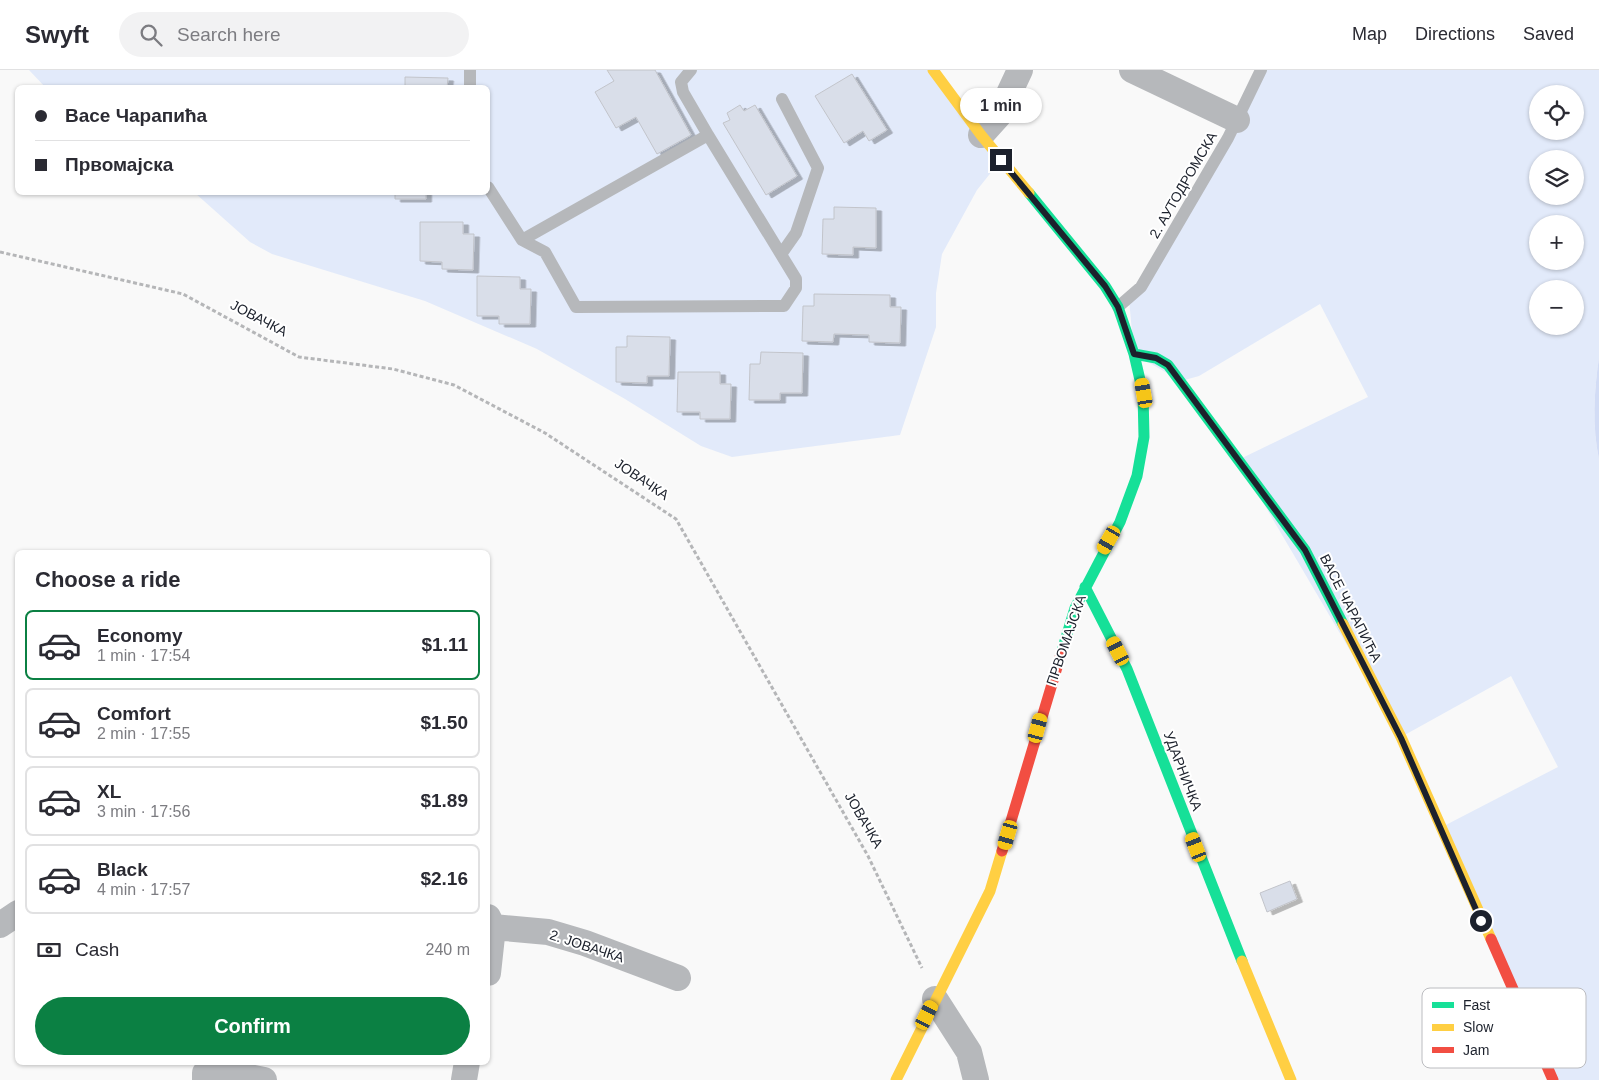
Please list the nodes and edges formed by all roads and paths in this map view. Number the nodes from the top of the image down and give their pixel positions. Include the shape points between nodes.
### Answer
1 (470, 70) edge
2 (691, 70) edge
3 (933, 70) edge
4 (1020, 70) edge
5 (1132, 70) edge
6 (1261, 70) edge
7 (470, 85) edge
8 (782, 99) dead end
9 (1237, 120) junction
10 (708, 135) junction
11 (981, 135) junction
12 (490, 190) edge
13 (522, 240) junction
14 (0, 252) edge
15 (782, 253) junction
16 (1118, 307) junction
17 (1134, 354) junction
18 (1085, 587) junction
19 (15, 915) edge
20 (490, 922) edge
21 (0, 925) edge
22 (678, 978) dead end
23 (1511, 988) edge
24 (935, 999) junction
25 (466, 1065) edge
26 (1548, 1068) edge
27 (205, 1080) edge
28 (264, 1080) edge
29 (464, 1080) edge
30 (896, 1080) edge
31 (976, 1080) edge
32 (1291, 1080) edge
33 (1553, 1080) edge

1 - 7 lane
2 - 10 lane via 682,82 683,92
3 - 11 street, ПРВОМАЈСКА
4 - 11 street via 998,115
5 - 9 street
6 - 9 lane, 2. АУТОДРОМСКА
8 - 15 lane via 818,168 796,233
9 - 16 lane, 2. АУТОДРОМСКА via 1141,287
10 - 13 lane
10 - 15 lane
11 - 16 street, ПРВОМАЈСКА via 1105,286
12 - 13 lane
13 - 15 lane via 545,252 576,307 784,306 796,288 796,279
14 - 24 path, ЈОВАЧКА via 183,294 299,357 393,369 454,384 545,433 676,519 868,856 917,954
16 - 17 street, ПРВОМАЈСКА
17 - 18 street, ПРВОМАЈСКА via 1142,382 1145,413 1141,458 1120,522
17 - 23 street, ВАСЕ ЧАРАПИЋА via 1156,358 1168,365 1305,550 1401,738
18 - 24 street, ПРВОМАЈСКА via 1064,640 990,891
18 - 32 street, УДАРНИЧКА via 1127,669
19 - 21 street
20 - 22 street, 2. ЈОВАЧКА via 548,932
24 - 30 street
24 - 31 street via 969,1052
25 - 29 street
26 - 33 street, ВАСЕ ЧАРАПИЋА
27 - 28 street via 205,1073 225,1072

